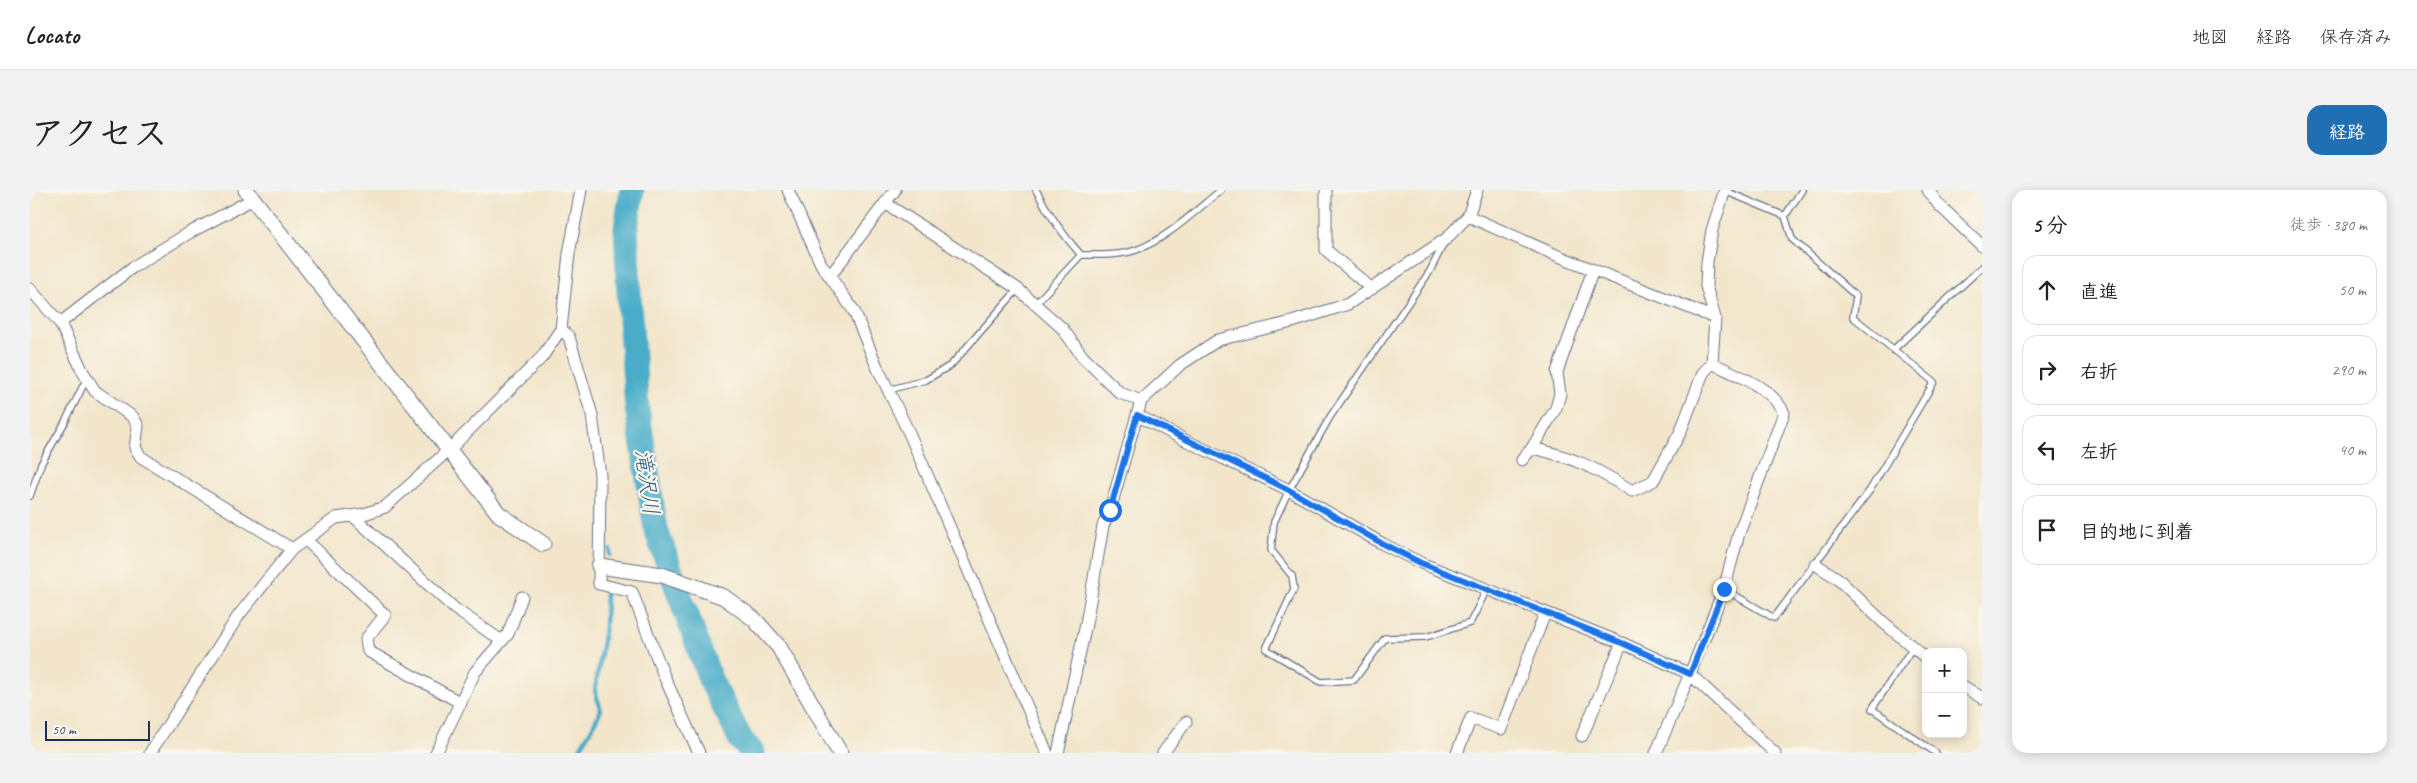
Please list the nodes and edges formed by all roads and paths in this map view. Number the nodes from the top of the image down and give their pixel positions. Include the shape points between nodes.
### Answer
1 (581, 190) edge
2 (788, 190) edge
3 (895, 190) edge
4 (1036, 190) edge
5 (1221, 190) edge
6 (1326, 190) edge
7 (1477, 190) edge
8 (1802, 190) edge
9 (1928, 190) edge
10 (1725, 191) edge
11 (250, 195) edge
12 (885, 203) junction
13 (1468, 216) junction
14 (1786, 216) junction
15 (1446, 239) junction
16 (1982, 246) edge
17 (1082, 255) junction
18 (1982, 266) edge
19 (1593, 270) junction
20 (830, 276) junction
21 (1018, 289) junction
22 (1372, 289) junction
23 (30, 290) edge
24 (1036, 303) junction
25 (1715, 318) junction
26 (60, 323) junction
27 (561, 329) junction
28 (1893, 350) junction
29 (1712, 362) junction
30 (87, 378) junction
31 (888, 390) junction
32 (1141, 401) junction
33 (1137, 415) junction
34 (1532, 448) junction
35 (450, 449) junction
36 (1522, 460) dead end
37 (1289, 490) junction
38 (30, 496) edge
39 (353, 516) junction
40 (306, 540) junction
41 (543, 544) dead end
42 (292, 550) junction
43 (1815, 564) junction
44 (599, 566) junction
45 (1487, 589) junction
46 (1724, 589) junction
47 (522, 597) dead end
48 (1545, 612) junction
49 (502, 641) junction
50 (1622, 643) junction
51 (1913, 647) junction
52 (1922, 655) edge
53 (1690, 674) junction
54 (1967, 689) edge
55 (1982, 698) edge
56 (460, 703) junction
57 (1186, 722) dead end
58 (1582, 736) dead end
59 (150, 753) edge
60 (436, 753) edge
61 (699, 753) edge
62 (840, 753) edge
63 (1047, 753) edge
64 (1058, 753) edge
65 (1163, 753) edge
66 (1457, 753) edge
67 (1656, 753) edge
68 (1775, 753) edge
69 (1936, 753) edge

1 - 27 street via 569,254
2 - 20 street via 821,264
3 - 12 street
4 - 17 lane via 1048,214
5 - 17 lane via 1170,232 1136,250
6 - 22 street via 1326,250
7 - 13 street
8 - 14 lane
9 - 16 street via 1938,204
10 - 14 lane
10 - 25 street via 1712,230 1707,262 1706,286
11 - 26 street via 133,267
11 - 35 street
12 - 20 street
12 - 21 street
13 - 15 street
13 - 19 street
14 - 28 lane via 1792,239 1856,296 1852,317
15 - 22 street
15 - 37 lane via 1430,271 1330,416
17 - 24 lane
18 - 28 lane
19 - 25 street
19 - 34 street via 1557,372 1560,394 1556,408
20 - 31 street via 854,312
21 - 24 street
21 - 31 lane via 951,365 926,380
22 - 32 street via 1329,311 1218,340 1180,365
23 - 26 street
24 - 32 street via 1120,393
25 - 29 street
26 - 30 street
27 - 35 street via 542,357
27 - 44 street via 568,337 592,415 600,474
28 - 43 lane via 1934,382 1870,490
29 - 34 street via 1703,373 1680,433 1652,481 1632,492 1594,467
29 - 46 street via 1768,393 1784,413 1739,533
30 - 38 lane via 66,422 40,464
30 - 42 street via 95,391 132,417 138,426 135,448 141,457
31 - 63 street
32 - 33 street
33 - 37 street
33 - 64 street via 1103,526
34 - 36 street
35 - 39 street via 385,507
35 - 41 street via 499,514
37 - 45 street via 1421,563
37 - 45 lane via 1274,522 1271,550 1292,576 1294,589 1266,649 1321,682 1354,680 1385,638 1426,637 1470,623
39 - 40 street via 336,518
39 - 49 street via 455,608
40 - 42 street
40 - 56 street via 385,615 366,640 368,651
42 - 59 street via 239,615
43 - 46 lane via 1774,618
43 - 51 street via 1837,578
44 - 61 street via 599,584 632,592 664,676
44 - 62 street via 662,575 724,597 739,608 779,647
45 - 48 street
46 - 53 street
47 - 49 street via 508,634
48 - 50 street
48 - 66 street via 1501,730 1471,718
49 - 56 street via 475,672
50 - 53 street
50 - 58 street
51 - 52 street
51 - 69 lane via 1872,709
53 - 67 street
53 - 68 street
54 - 55 street
56 - 60 street
57 - 65 street

